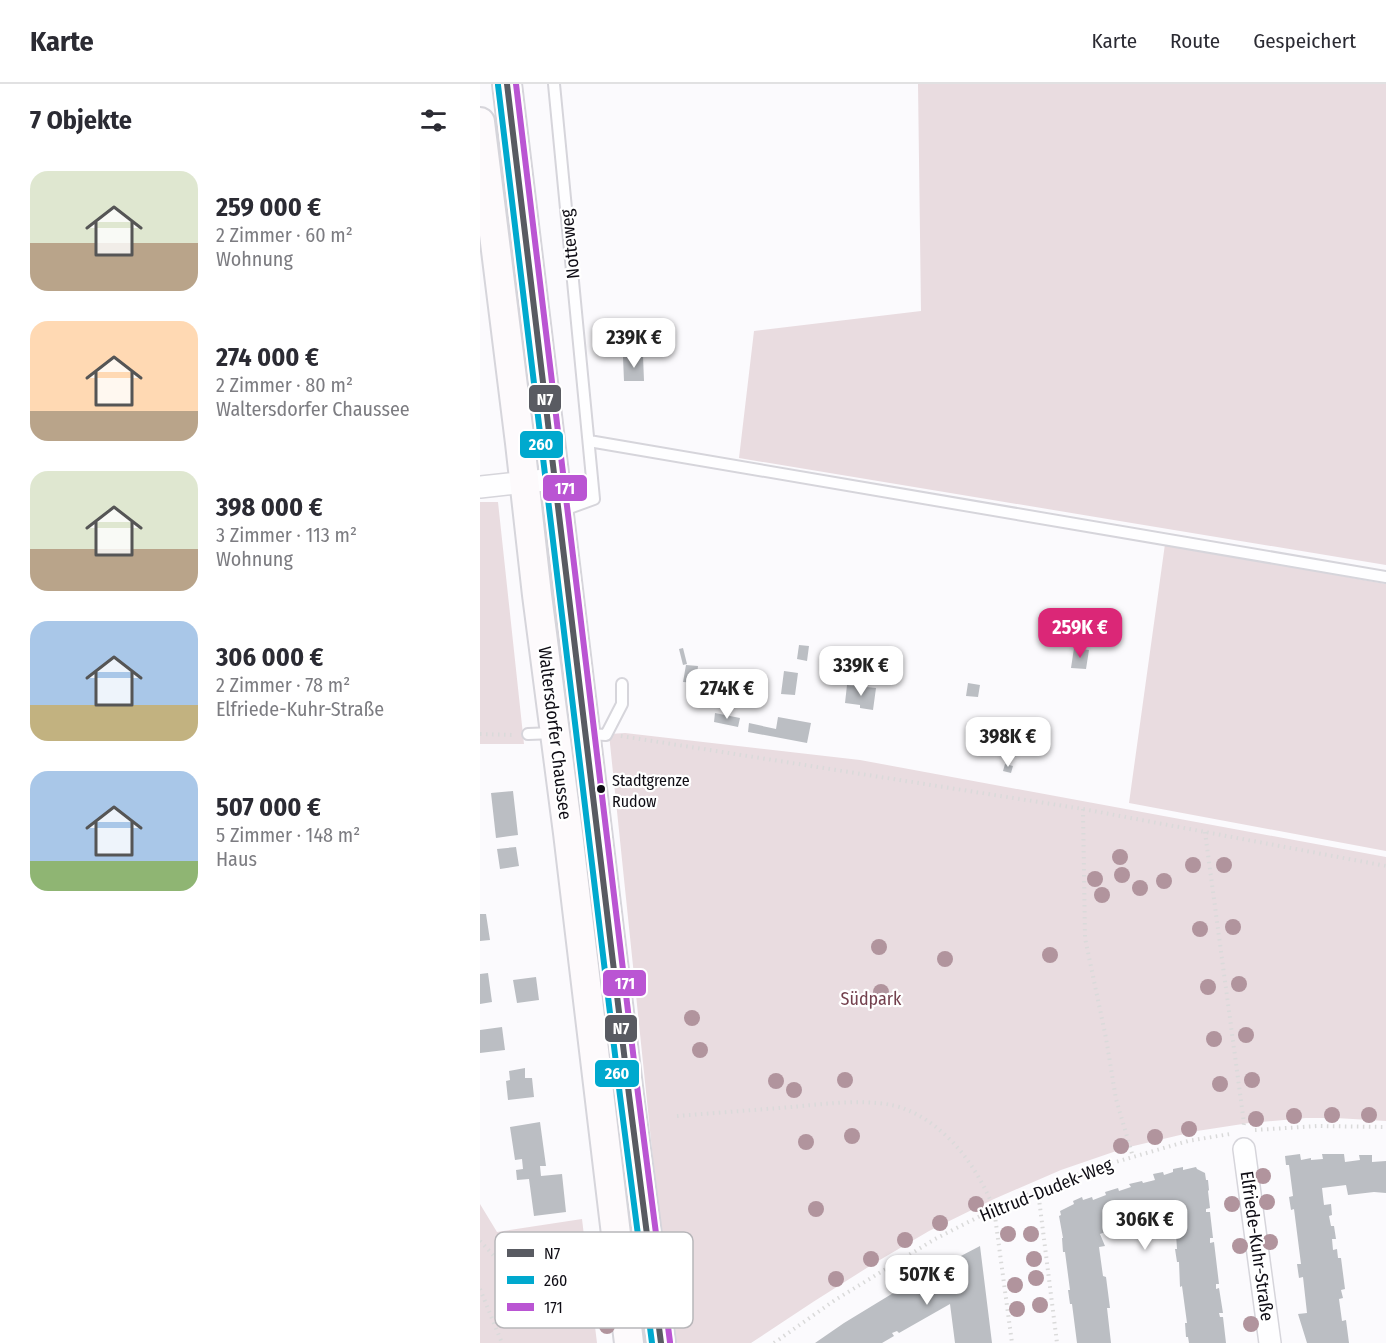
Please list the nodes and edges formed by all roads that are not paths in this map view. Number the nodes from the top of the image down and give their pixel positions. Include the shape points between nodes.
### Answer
1 (507, 84) edge
2 (554, 84) edge
3 (480, 122) edge
4 (589, 441) junction
5 (555, 479) junction
6 (525, 483) junction
7 (480, 487) edge
8 (559, 512) junction
9 (1386, 577) edge
10 (622, 684) dead end
11 (582, 706) junction
12 (545, 726) junction
13 (596, 734) junction
14 (1239, 1138) road end
15 (614, 1232) edge
16 (649, 1232) edge
17 (627, 1328) edge
18 (659, 1328) edge
19 (629, 1343) edge
20 (661, 1343) edge
21 (1270, 1343) edge

1 - 5 main road, Waltersdorfer Chaussee
2 - 4 lane, Notteweg
3 - 6 main road, Waltersdorfer Chaussee
4 - 8 lane, Notteweg via 594,499
4 - 9 lane
5 - 6 street
5 - 8 main road, Waltersdorfer Chaussee
6 - 7 street
6 - 12 main road, Waltersdorfer Chaussee
8 - 11 main road, Waltersdorfer Chaussee
10 - 13 lane via 622,704
11 - 12 lane
11 - 13 main road, Waltersdorfer Chaussee
12 - 15 main road, Waltersdorfer Chaussee
13 - 16 main road, Waltersdorfer Chaussee
14 - 21 street, Elfriede-Kuhr-Straße
17 - 19 main road, Waltersdorfer Chaussee
18 - 20 main road, Waltersdorfer Chaussee

